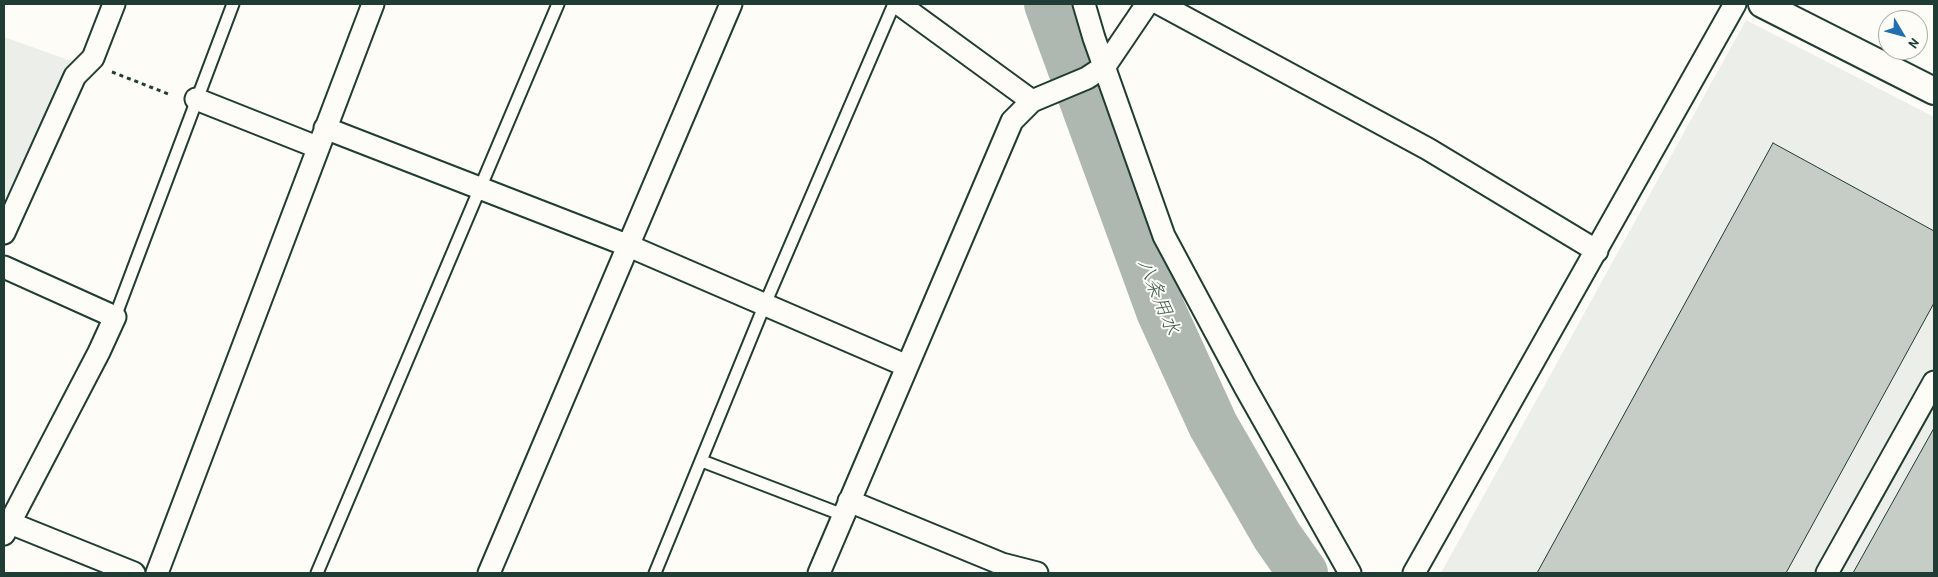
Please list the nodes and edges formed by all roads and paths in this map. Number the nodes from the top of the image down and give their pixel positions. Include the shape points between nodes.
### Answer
1 (114, 4) edge
2 (233, 4) edge
3 (373, 4) edge
4 (558, 4) edge
5 (731, 4) edge
6 (894, 4) edge
7 (899, 4) edge
8 (1084, 4) edge
9 (1147, 4) edge
10 (1160, 4) edge
11 (1735, 4) edge
12 (1762, 4) edge
13 (93, 58) junction
14 (1105, 66) junction
15 (1934, 91) edge
16 (196, 100) junction
17 (1032, 101) junction
18 (321, 137) junction
19 (479, 188) junction
20 (4, 233) edge
21 (628, 246) junction
22 (1597, 251) junction
23 (4, 267) edge
24 (765, 304) junction
25 (115, 317) junction
26 (907, 366) junction
27 (1934, 382) edge
28 (702, 462) junction
29 (846, 508) junction
30 (7, 529) edge
31 (998, 570) edge
32 (134, 573) edge
33 (156, 573) edge
34 (317, 573) edge
35 (489, 573) edge
36 (655, 573) edge
37 (819, 573) edge
38 (1037, 573) edge
39 (1350, 573) edge
40 (1414, 573) edge
41 (1827, 573) edge

1 - 13 street
2 - 16 lane
3 - 18 street
4 - 19 lane
5 - 21 street
6 - 24 lane
7 - 17 street
8 - 14 street
9 - 14 street
10 - 22 street via 1428,149
11 - 22 street
12 - 15 street
13 - 16 path via 100,67 184,100
13 - 20 street via 75,76
14 - 17 street via 1087,78
14 - 39 street via 1164,236
16 - 18 street
16 - 25 lane
17 - 26 street via 1012,121
18 - 19 street
18 - 33 street
19 - 21 street
19 - 34 lane
21 - 24 street
21 - 35 street
22 - 40 street
23 - 25 street
24 - 26 street
24 - 28 lane
25 - 30 street
26 - 29 street
27 - 41 street
28 - 29 lane
28 - 36 lane
29 - 31 street
29 - 37 street
30 - 32 street
31 - 38 street via 1017,567

